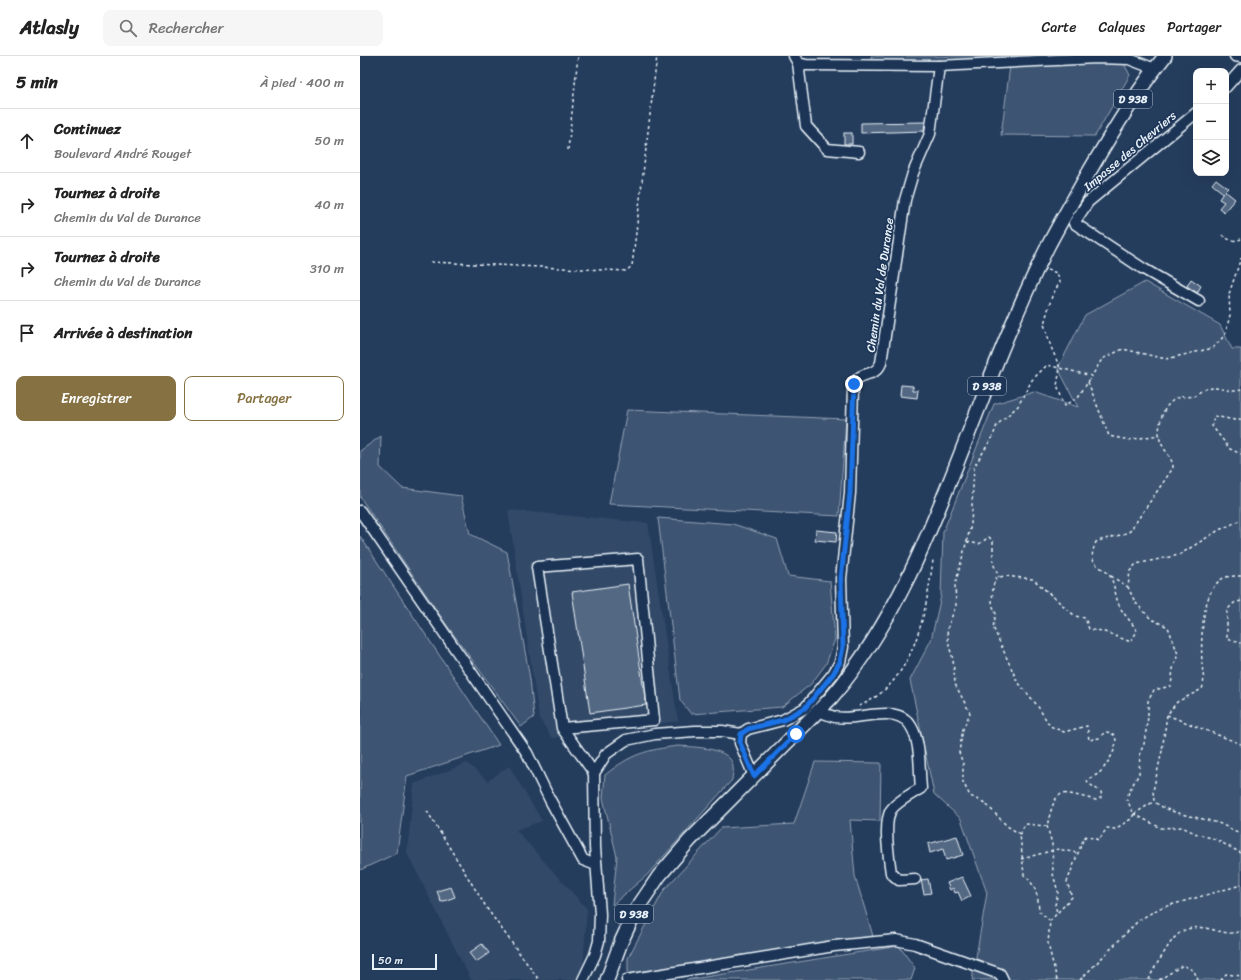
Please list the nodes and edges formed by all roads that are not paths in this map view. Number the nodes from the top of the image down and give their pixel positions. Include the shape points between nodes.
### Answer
1 (1165, 56) edge
2 (1235, 56) edge
3 (1081, 57) edge
4 (1130, 57) edge
5 (1241, 58) edge
6 (796, 59) edge
7 (939, 66) junction
8 (1155, 68) junction
9 (1241, 70) edge
10 (1229, 84) edge
11 (1193, 115) edge
12 (859, 152) dead end
13 (1199, 301) dead end
14 (360, 511) edge
15 (818, 711) junction
16 (562, 728) junction
17 (741, 734) junction
18 (594, 773) junction
19 (754, 776) junction
20 (596, 865) junction
21 (915, 879) dead end
22 (583, 980) edge
23 (607, 980) edge
24 (627, 980) edge
25 (1003, 980) edge

1 - 8 main road, D 938
2 - 5 street
3 - 4 street
3 - 7 street
4 - 8 street
6 - 7 street via 806,65
6 - 12 street via 806,126 827,149
7 - 17 street, Chemin du Val de Durance via 930,134 913,173 905,200 881,363 874,372 856,379 853,388 850,493 841,579 843,647 840,662 805,708 783,720 748,729
8 - 15 main road, D 938 via 1113,131 1038,267 1015,317 921,552 898,600 849,677
9 - 10 street
11 - 13 street, Impasse des Chevriers via 1088,202 1074,224
14 - 20 street via 527,752 583,860
15 - 19 main road, D 938
15 - 21 street via 835,718 894,714 908,721 917,743 921,788 891,810 887,834 891,873 899,880
16 - 16 street via 654,720 638,559 537,567
16 - 18 street
17 - 18 street via 695,731 655,734 626,740 606,754
17 - 19 street via 740,743
18 - 20 street
19 - 23 main road, D 938 via 690,840 646,893 628,926
20 - 22 street via 600,914 599,941
24 - 25 street via 834,946 896,940 915,944 1000,974

